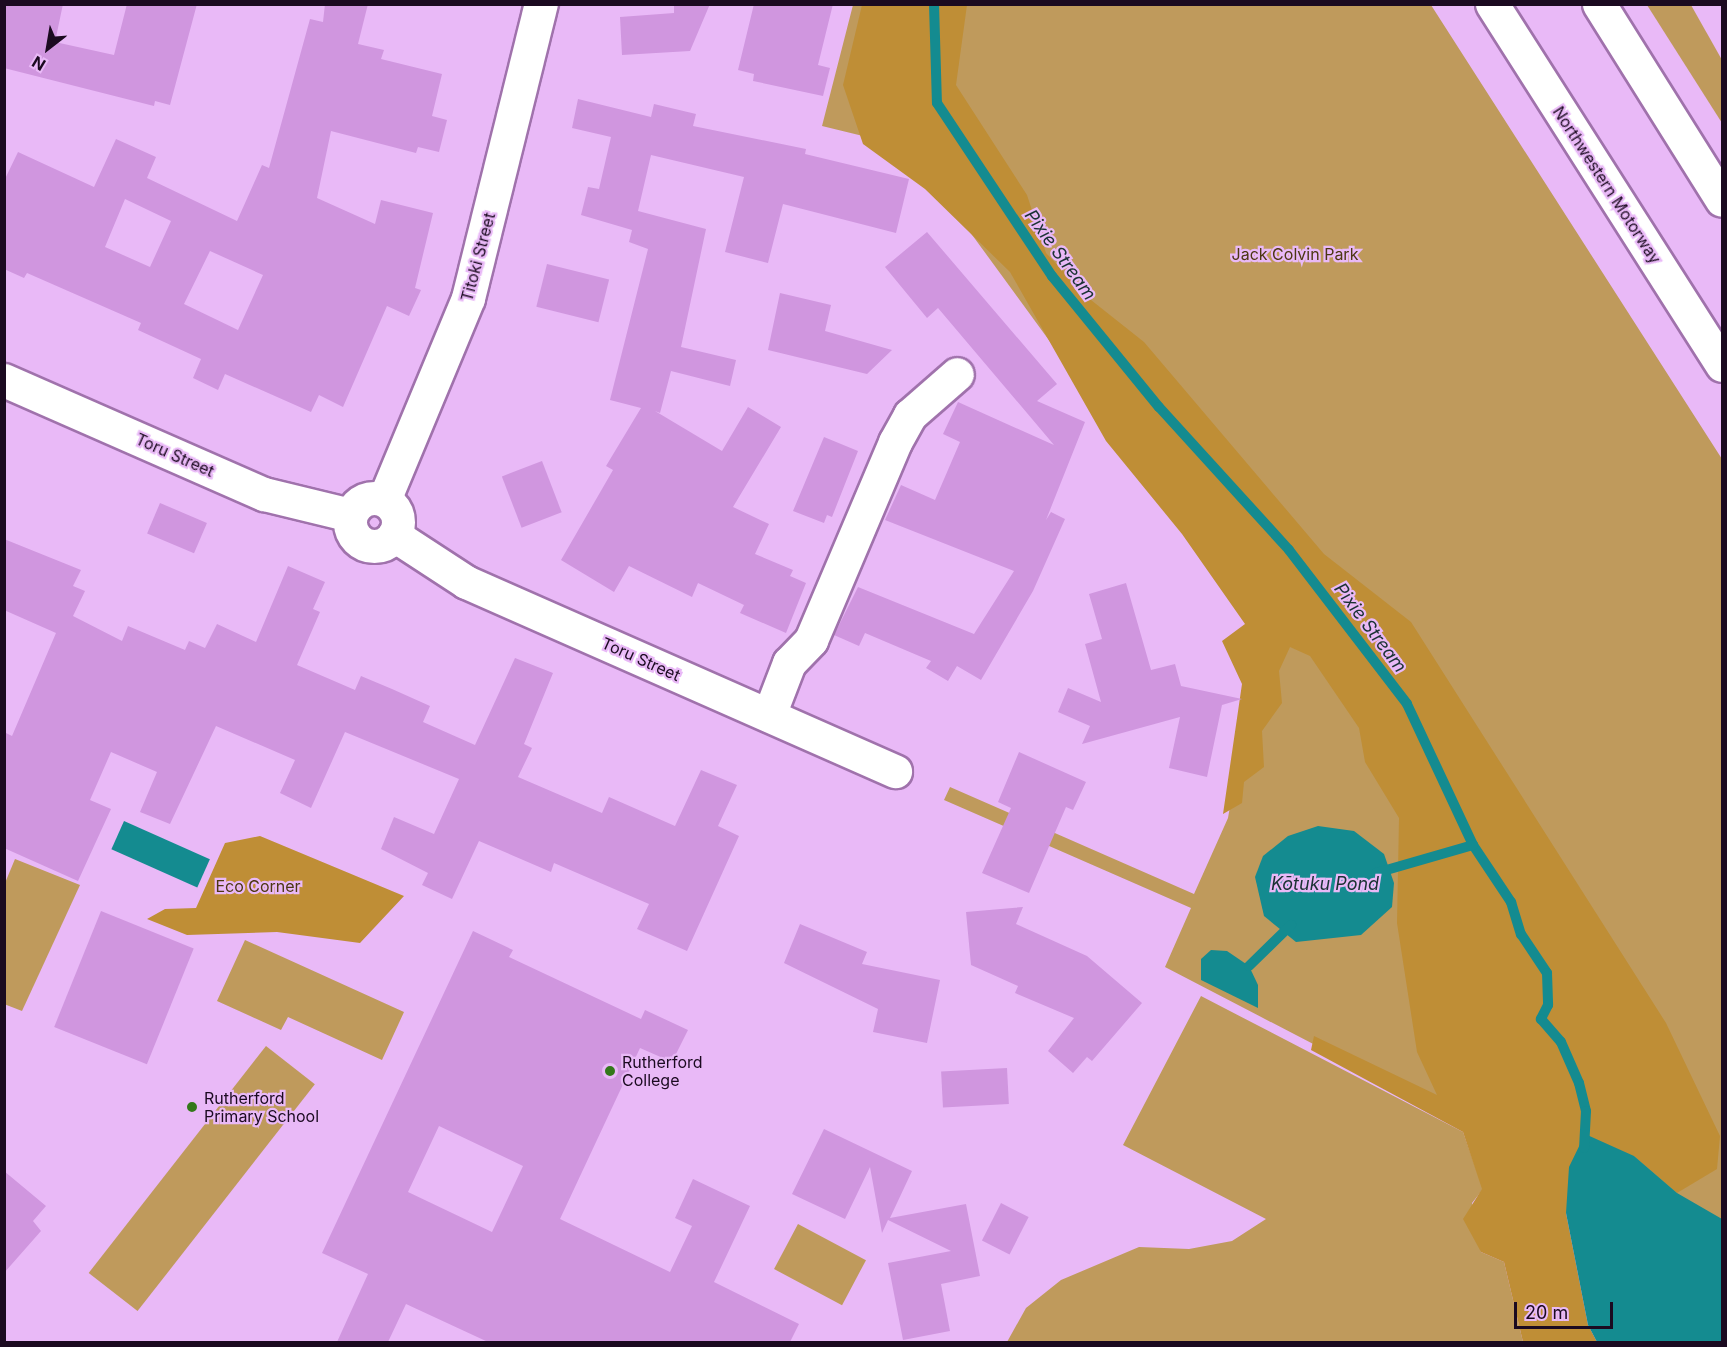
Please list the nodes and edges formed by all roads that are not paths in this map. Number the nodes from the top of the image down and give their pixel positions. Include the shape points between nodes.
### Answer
1 (541, 4) edge
2 (1492, 4) edge
3 (1599, 4) edge
4 (1722, 200) edge
5 (1722, 365) edge
6 (957, 374) dead end
7 (4, 380) edge
8 (384, 500) junction
9 (350, 515) junction
10 (394, 535) junction
11 (769, 715) junction
12 (895, 771) dead end

1 - 8 main road, Titoki Street via 468,298
2 - 5 main road, Northwestern Motorway
3 - 4 main road
6 - 11 main road via 910,415 895,442 811,640 789,663
7 - 9 main road, Toru Street via 264,494
8 - 9 main road via 364,500
8 - 10 main road via 397,515
9 - 10 main road via 354,535 364,543 378,546
10 - 11 main road, Toru Street via 466,582
11 - 12 main road, Toru Street

